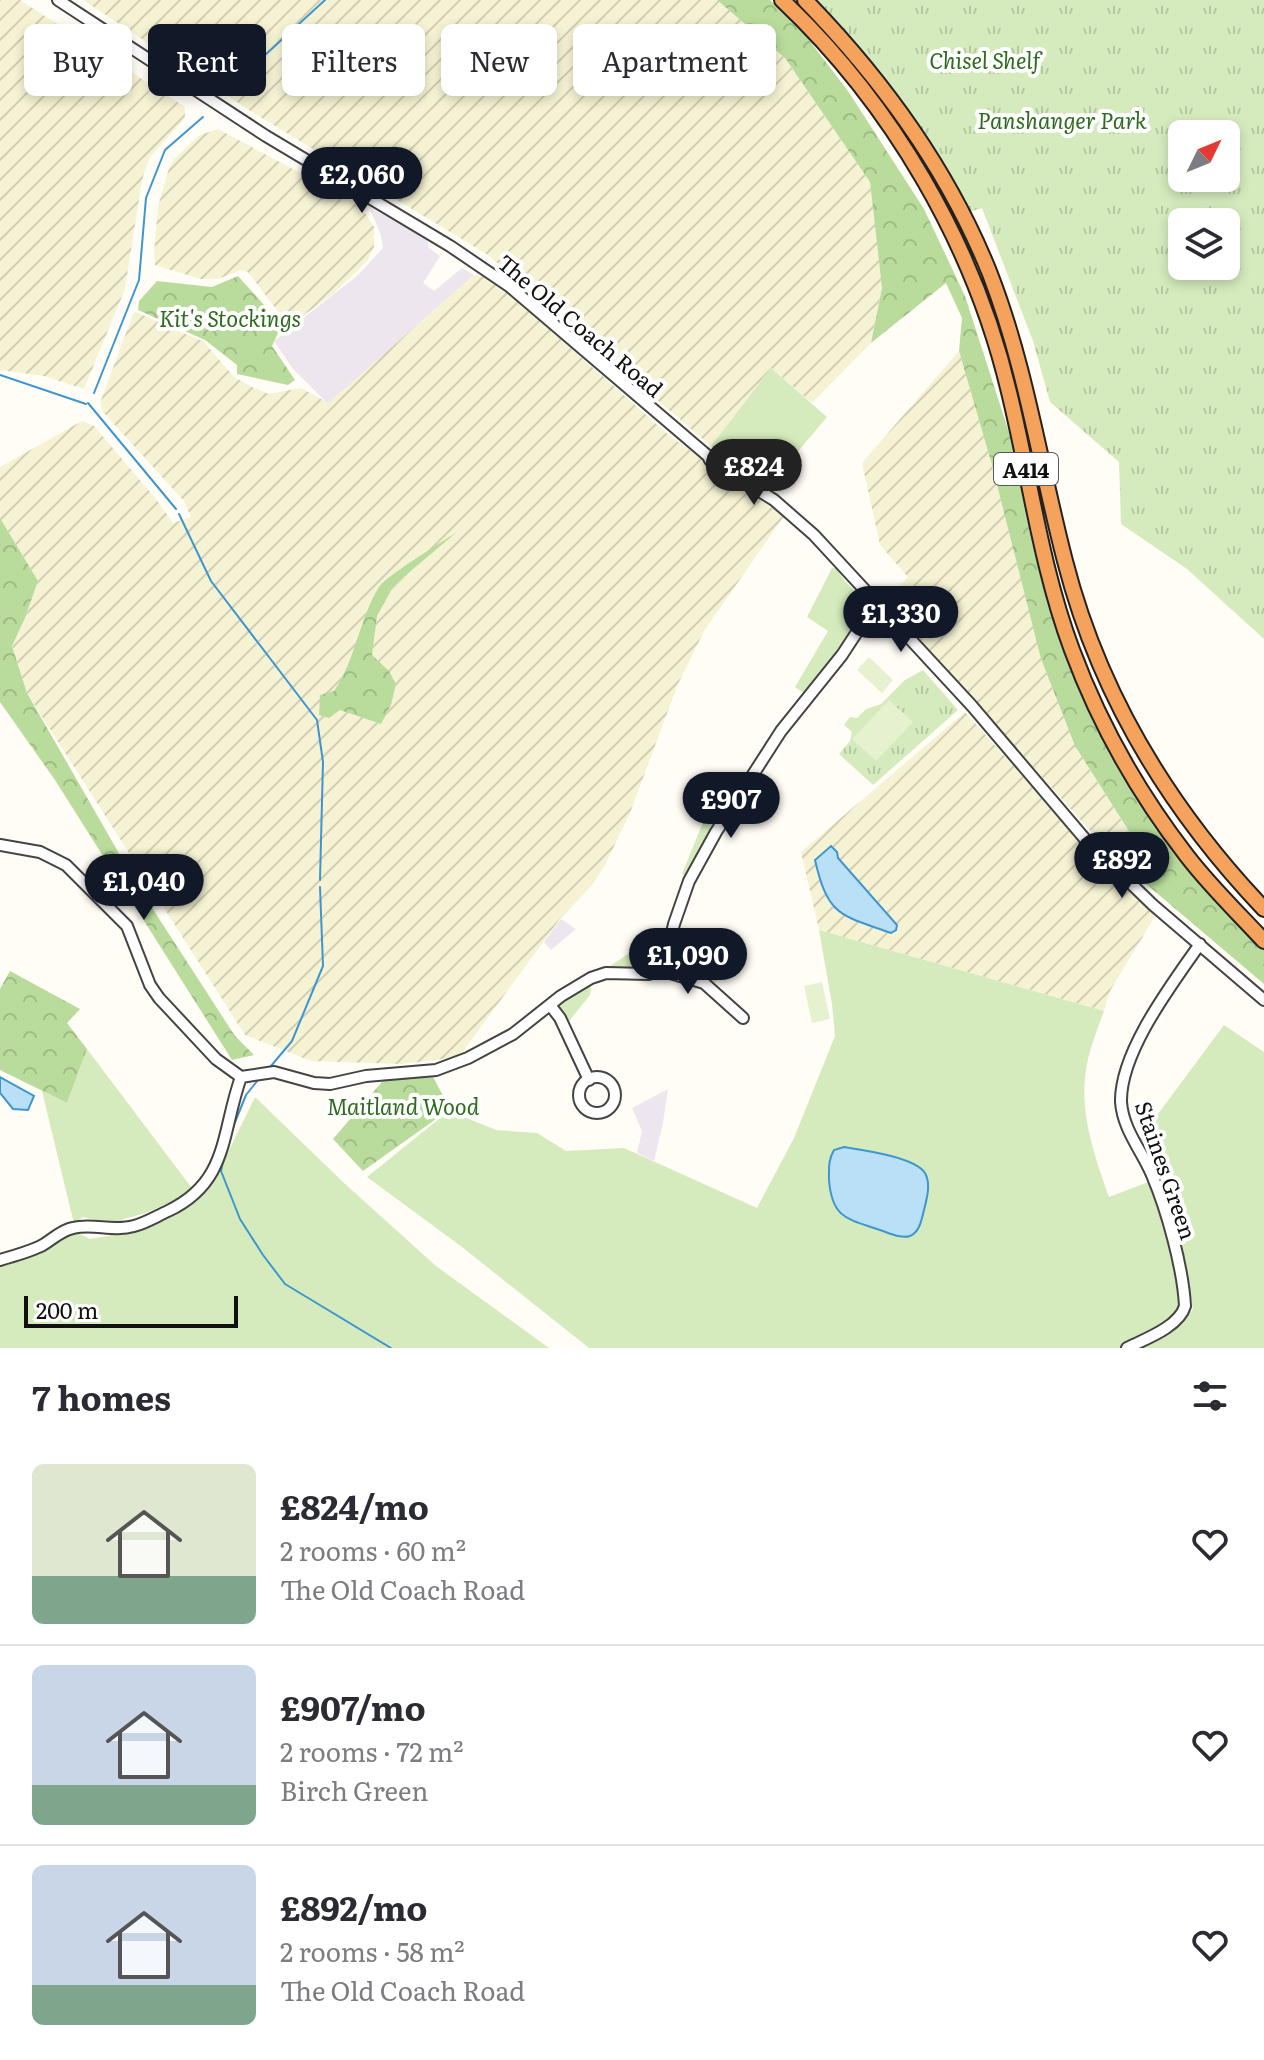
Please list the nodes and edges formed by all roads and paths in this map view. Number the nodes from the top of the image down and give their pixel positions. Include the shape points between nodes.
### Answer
1 (58, 0) edge
2 (782, 0) edge
3 (805, 0) edge
4 (876, 603) junction
5 (0, 845) edge
6 (1264, 909) edge
7 (1264, 941) edge
8 (1200, 944) junction
9 (660, 970) junction
10 (1264, 1000) edge
11 (550, 1005) junction
12 (743, 1018) dead end
13 (241, 1077) junction
14 (589, 1080) dead end
15 (0, 1260) edge
16 (1127, 1348) edge

1 - 4 street, The Old Coach Road via 509,286 708,456 790,513
2 - 7 highway, A414 via 873,102 946,221 996,343 1042,555 1085,683 1163,822
3 - 6 highway, A414 via 905,120 960,207 1007,322 1075,600 1100,666 1154,771 1223,866
4 - 8 street, The Old Coach Road via 1085,839
4 - 9 street via 774,740 716,832 689,881
5 - 13 street via 40,852 66,865 127,926 159,998 216,1059
8 - 10 street, The Old Coach Road
8 - 16 street, Staines Green via 1140,1039 1124,1079 1125,1121 1157,1189 1185,1306 1175,1321
9 - 11 street via 606,973
9 - 12 street via 704,983
11 - 13 street via 513,1034 436,1070 330,1084 274,1072
11 - 14 street
13 - 15 street via 219,1162 191,1198 136,1226 68,1229 43,1245

